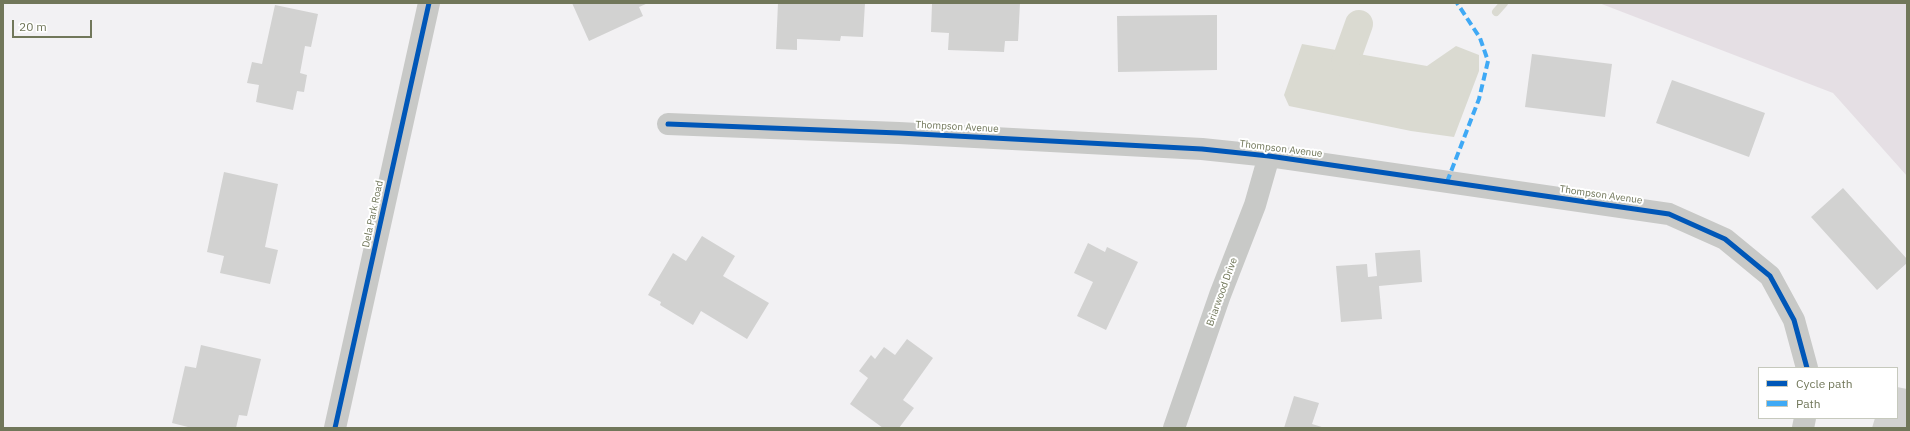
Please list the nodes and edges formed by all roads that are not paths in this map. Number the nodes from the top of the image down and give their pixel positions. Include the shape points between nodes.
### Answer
1 (429, 3) edge
2 (668, 124) dead end
3 (1269, 156) junction
4 (1807, 367) edge
5 (335, 428) edge
6 (1174, 428) edge

1 - 5 street, Dela Park Road
2 - 3 street, Thompson Avenue via 907,133 1202,149
3 - 4 street, Thompson Avenue via 1669,214 1725,239 1770,276 1794,320
3 - 6 street, Briarwood Drive via 1255,205 1220,295

